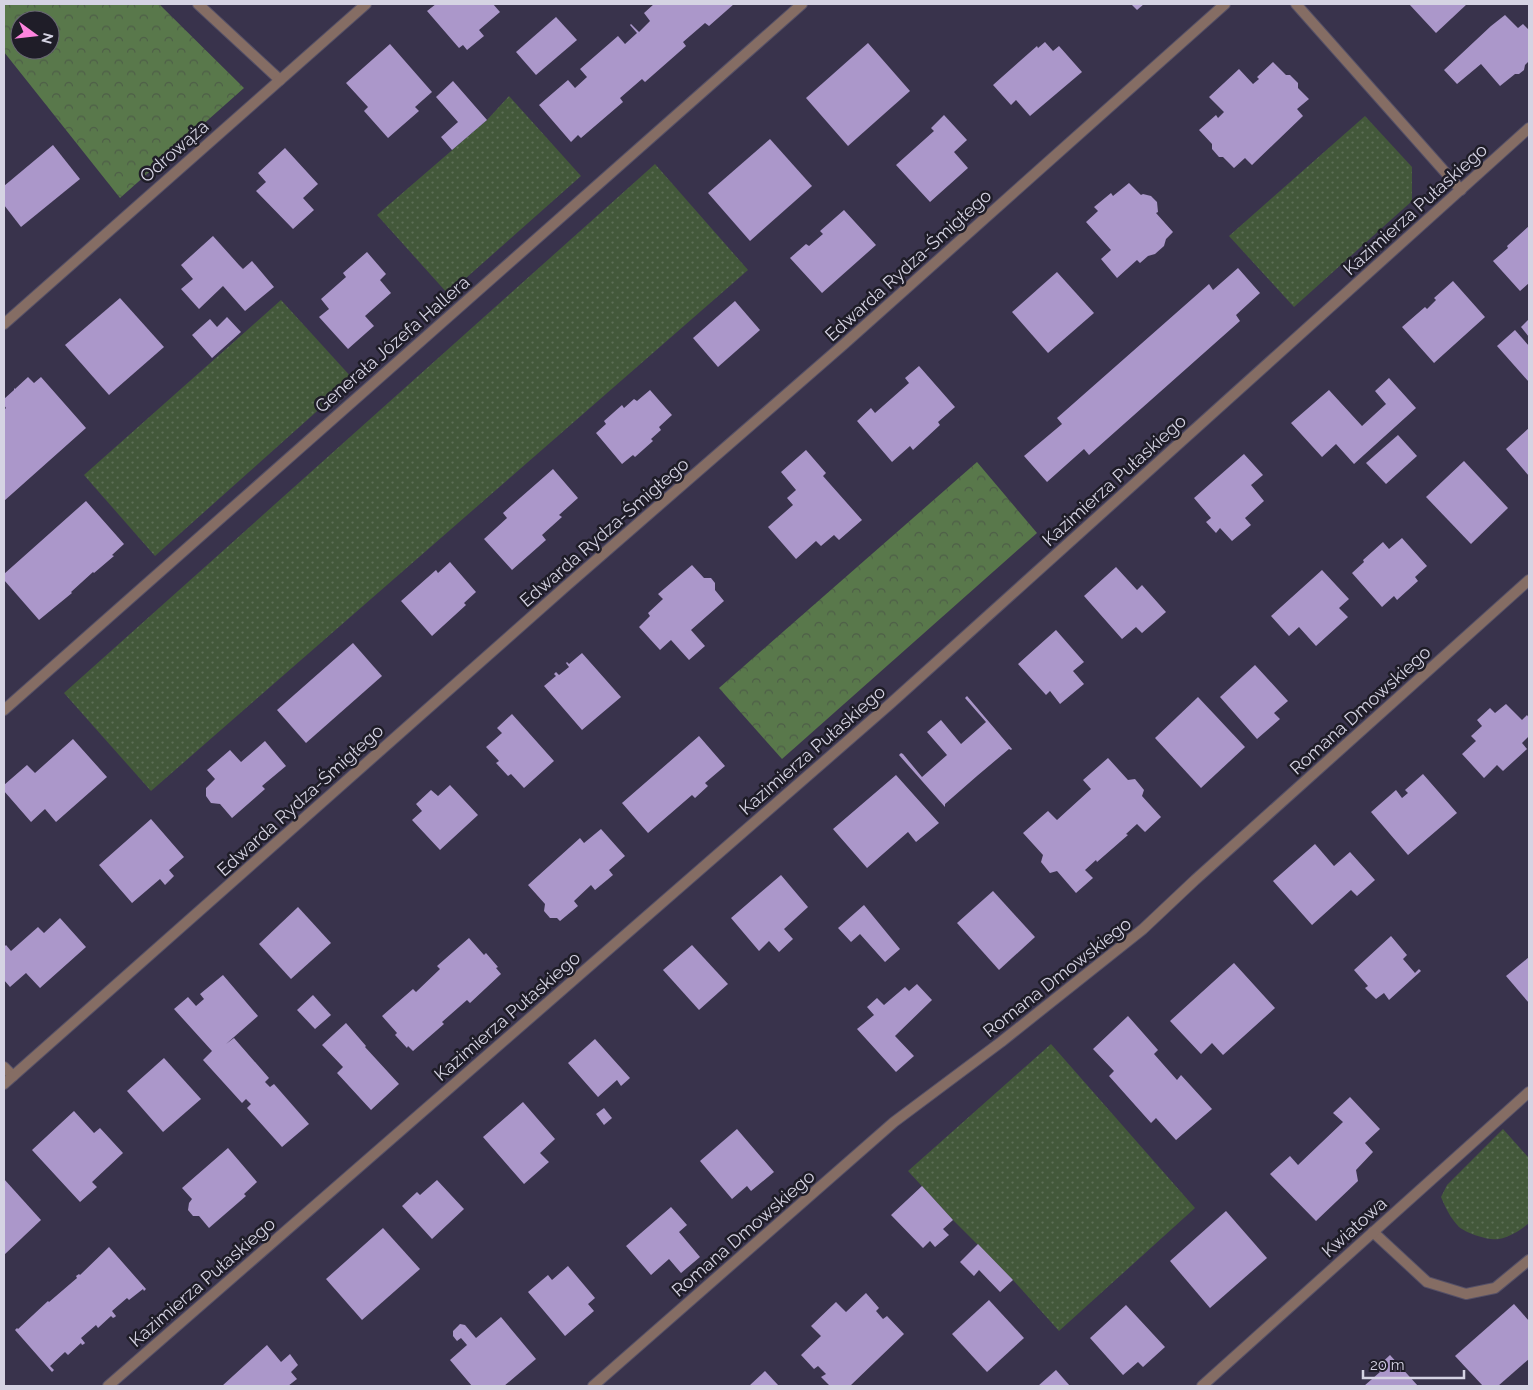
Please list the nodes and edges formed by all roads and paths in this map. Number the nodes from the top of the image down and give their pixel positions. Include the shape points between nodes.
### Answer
1 (198, 4) edge
2 (366, 4) edge
3 (802, 4) edge
4 (1225, 4) edge
5 (1296, 4) edge
6 (280, 80) junction
7 (1529, 128) edge
8 (1462, 190) junction
9 (4, 324) edge
10 (1529, 580) edge
11 (4, 710) edge
12 (4, 1067) edge
13 (13, 1076) junction
14 (4, 1084) edge
15 (1529, 1092) edge
16 (1373, 1232) junction
17 (1529, 1260) edge
18 (108, 1386) edge
19 (593, 1386) edge
20 (1202, 1386) edge

1 - 6 street
2 - 6 street, Odrowąża
3 - 11 street, Generała Józefa Hallera
4 - 13 street, Edwarda Rydza-Śmigłego
5 - 8 street
6 - 9 street, Odrowąża
7 - 8 street, Kazimierza Pułaskiego
8 - 18 street, Kazimierza Pułaskiego via 890,704
10 - 19 street, Romana Dmowskiego via 1194,880 1144,929 894,1122
12 - 13 street
13 - 14 street, Edwarda Rydza-Śmigłego
15 - 16 street, Kwiatowa
16 - 17 street via 1427,1282 1466,1294 1495,1288
16 - 20 street, Kwiatowa

